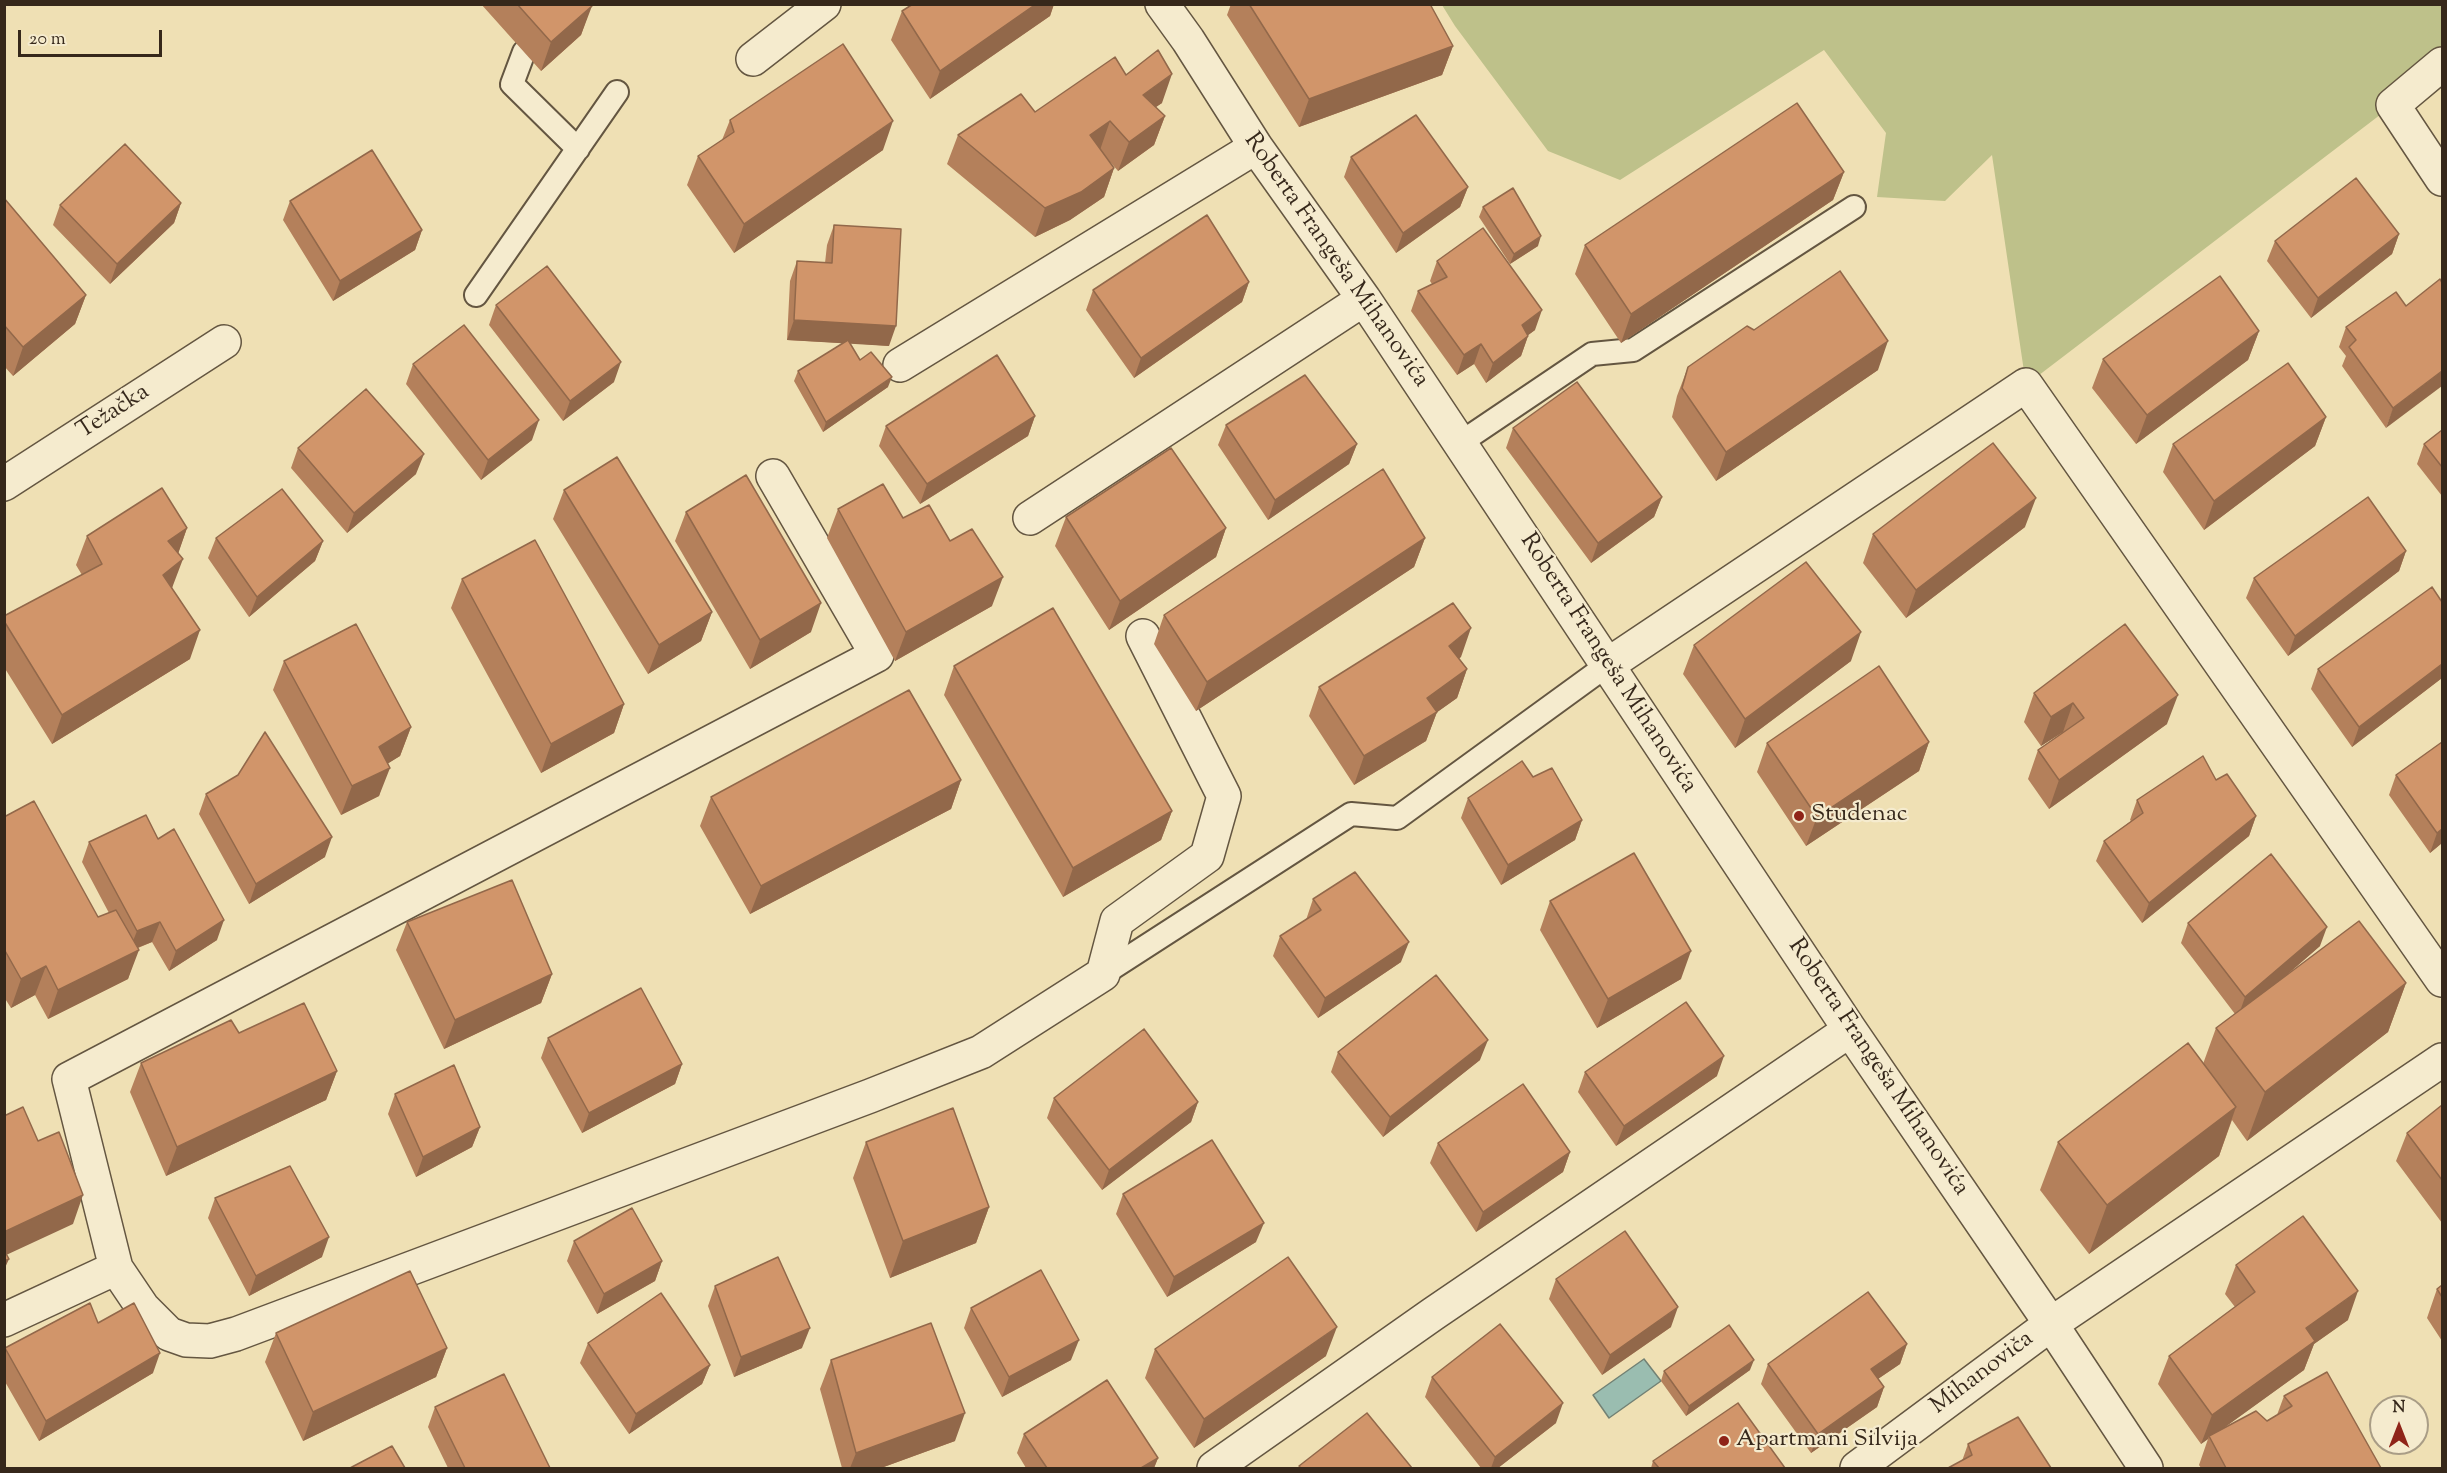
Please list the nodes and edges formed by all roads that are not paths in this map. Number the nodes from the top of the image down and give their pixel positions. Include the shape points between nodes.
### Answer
1 (824, 4) edge
2 (1162, 4) edge
3 (524, 52) dead end
4 (753, 59) dead end
5 (2442, 64) edge
6 (617, 92) dead end
7 (1256, 147) junction
8 (578, 149) junction
9 (2442, 179) edge
10 (1854, 207) dead end
11 (477, 295) dead end
12 (1364, 299) junction
13 (224, 342) dead end
14 (900, 365) dead end
15 (1460, 443) junction
16 (773, 476) dead end
17 (4, 484) edge
18 (1030, 518) dead end
19 (1143, 636) dead end
20 (1606, 666) junction
21 (1103, 974) junction
22 (2442, 980) edge
23 (1850, 1030) junction
24 (2442, 1060) edge
25 (116, 1268) junction
26 (4, 1320) edge
27 (2051, 1323) junction
28 (1214, 1468) edge
29 (1857, 1468) edge
30 (2146, 1468) edge

1 - 4 street
2 - 7 street, Roberta Frangeša Mihanovića
3 - 8 lane via 512,84
5 - 9 street via 2393,105
6 - 8 lane
7 - 12 street, Roberta Frangeša Mihanovića
7 - 14 street
8 - 11 lane
10 - 15 lane via 1633,350 1592,354
12 - 15 street, Roberta Frangeša Mihanovića
12 - 18 street
13 - 17 street, Težačka
15 - 20 street, Roberta Frangeša Mihanovića
16 - 25 street via 877,655 69,1079
19 - 21 street via 1224,796 1207,856 1117,921
20 - 21 lane via 1397,818 1350,814
20 - 22 street via 2026,385
20 - 23 street, Roberta Frangeša Mihanovića
21 - 25 street via 981,1052 236,1334 210,1341 186,1340 169,1334 143,1308
23 - 27 street, Roberta Frangeša Mihanovića
23 - 28 street via 1432,1314
24 - 27 street
25 - 26 street
27 - 29 street, Mihanoviča
27 - 30 street, Roberta Frangeša Mihanovića

